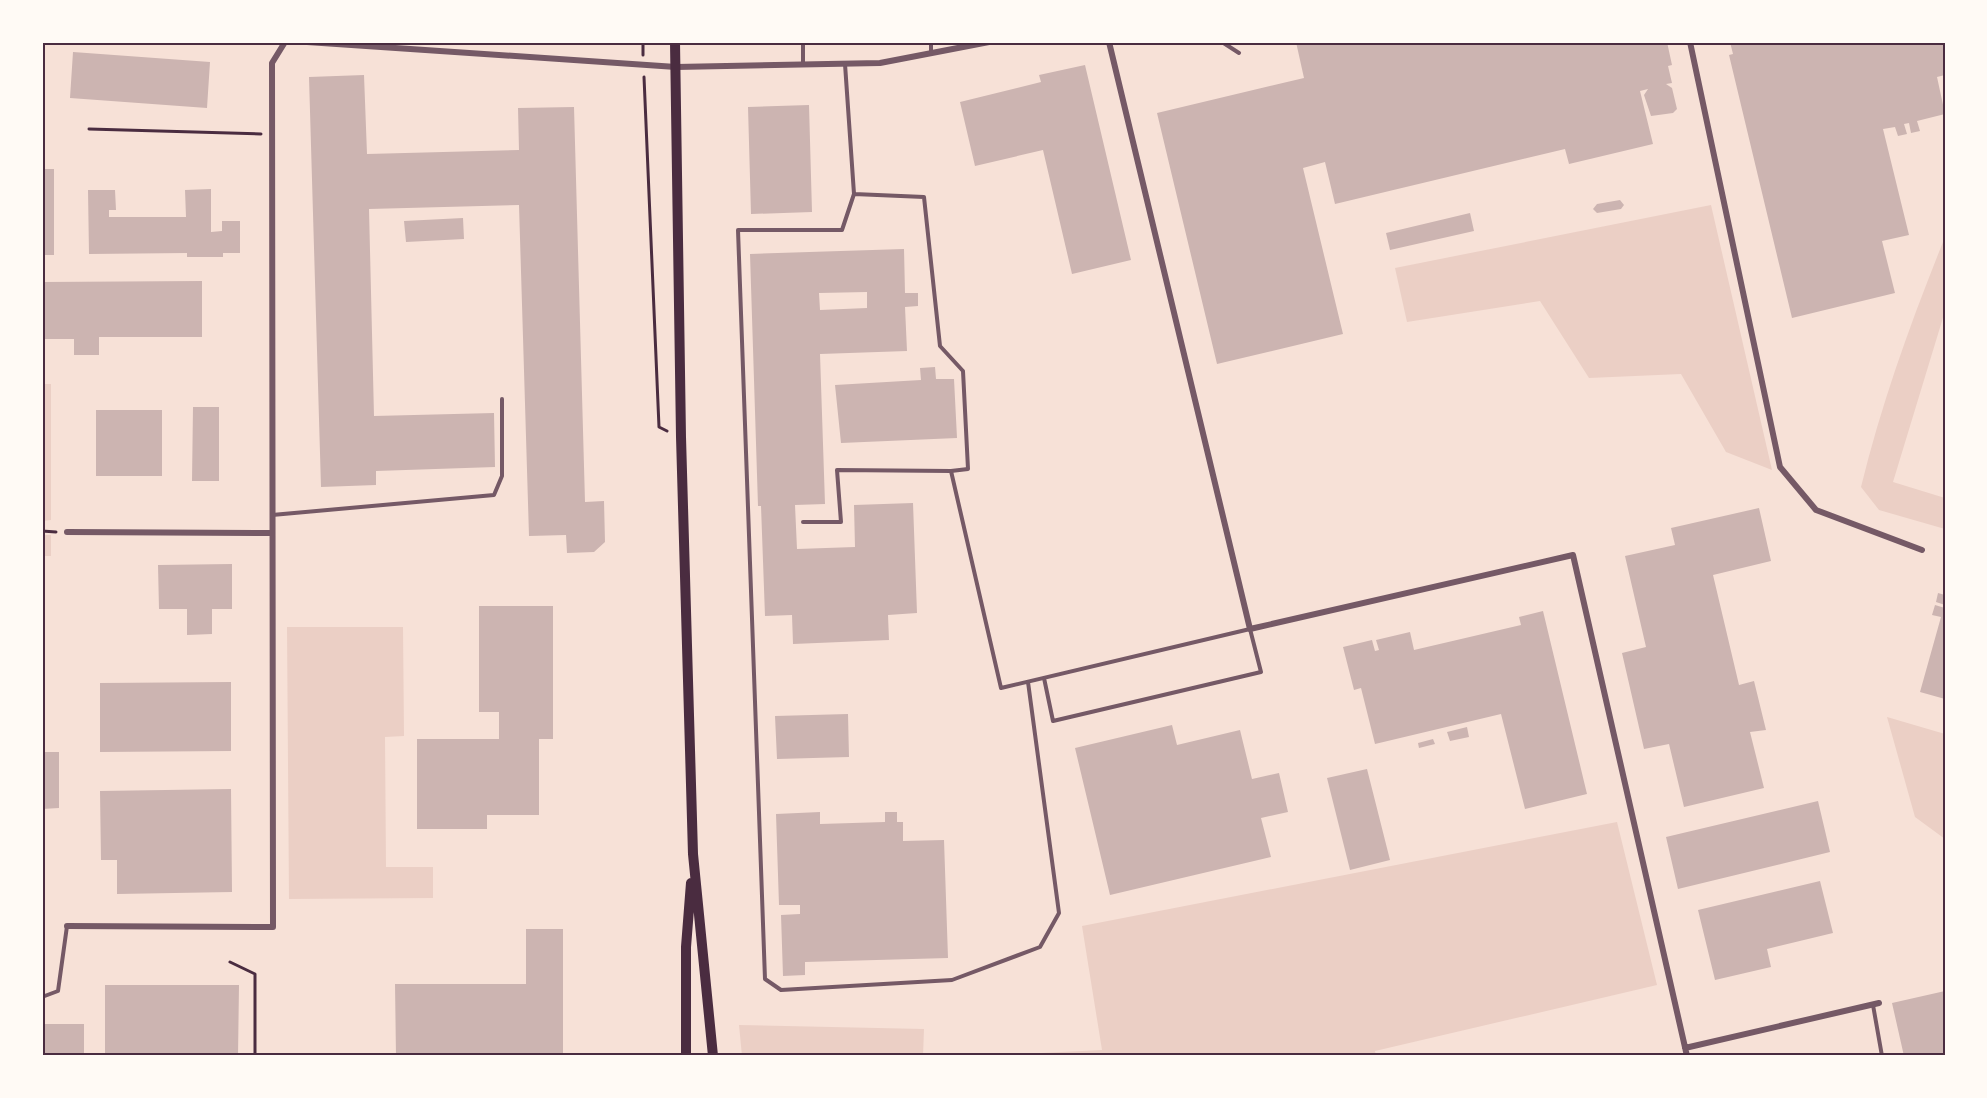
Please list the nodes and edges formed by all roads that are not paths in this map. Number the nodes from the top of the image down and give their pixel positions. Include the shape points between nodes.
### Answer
1 (285, 42) edge
2 (307, 42) edge
3 (675, 42) edge
4 (803, 42) edge
5 (931, 42) edge
6 (989, 42) edge
7 (1109, 42) edge
8 (1222, 42) edge
9 (1690, 42) edge
10 (1239, 53) dead end
11 (931, 54) junction
12 (803, 64) junction
13 (845, 64) junction
14 (676, 67) junction
15 (854, 194) junction
16 (502, 399) dead end
17 (951, 471) junction
18 (271, 514) junction
19 (803, 522) dead end
20 (67, 532) dead end
21 (271, 533) junction
22 (1922, 550) dead end
23 (1250, 629) junction
24 (1044, 678) junction
25 (1028, 682) junction
26 (693, 854) junction
27 (67, 926) joint
28 (42, 997) edge
29 (1876, 1003) joint
30 (1685, 1048) junction
31 (687, 1056) edge
32 (713, 1056) edge
33 (1687, 1056) edge
34 (1882, 1056) edge

1 - 18 street via 272,63
2 - 14 street
3 - 14 main road
4 - 12 lane
5 - 11 lane
6 - 11 street
7 - 23 street
8 - 10 lane
9 - 22 street via 1780,466 1816,510
11 - 13 street via 880,63
12 - 13 street
12 - 14 street
13 - 15 lane
14 - 26 main road
15 - 17 lane via 924,197 940,346 963,371 968,469
15 - 25 lane via 842,230 738,230 765,979 782,990 952,980 1040,947 1059,913
16 - 18 lane via 502,476 494,495
17 - 19 lane via 837,470 841,522
17 - 25 lane via 1001,688
18 - 21 street
20 - 21 street
21 - 27 street via 273,927
23 - 24 lane
23 - 24 lane via 1261,672 1053,721
23 - 30 street via 1573,555
24 - 25 lane
26 - 31 main road via 686,947
26 - 32 main road
27 - 28 lane via 58,991
29 - 30 street
29 - 34 lane
30 - 33 street

